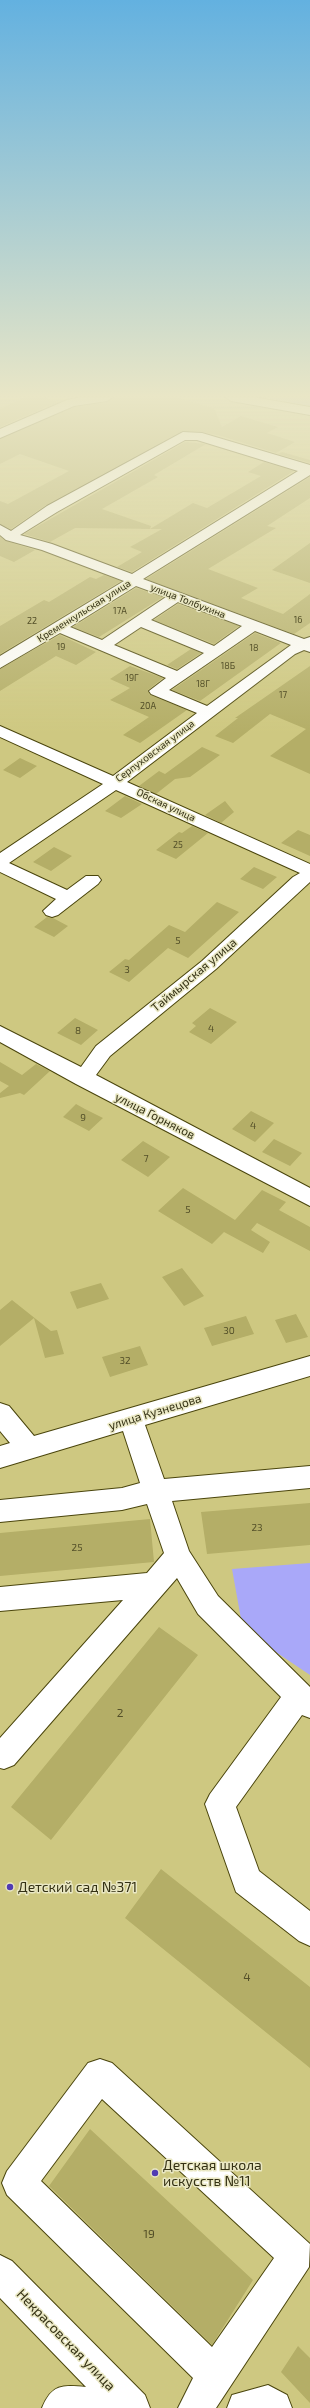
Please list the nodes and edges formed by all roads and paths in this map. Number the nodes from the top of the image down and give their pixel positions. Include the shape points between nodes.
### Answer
1 (51, 509) edge
2 (247, 509) edge
3 (0, 529) edge
4 (17, 532) junction
5 (47, 547) junction
6 (133, 580) junction
7 (177, 596) junction
8 (139, 621) junction
9 (253, 626) junction
10 (60, 628) junction
11 (308, 645) edge
12 (103, 646) junction
13 (215, 652) junction
14 (0, 663) edge
15 (178, 677) junction
16 (207, 712) junction
17 (0, 731) edge
18 (116, 782) junction
19 (0, 861) edge
20 (0, 865) edge
21 (310, 871) edge
22 (310, 875) edge
23 (92, 880) dead end
24 (68, 898) junction
25 (52, 911) dead end
26 (0, 1033) edge
27 (83, 1079) junction
28 (310, 1198) edge
29 (310, 1366) edge
30 (0, 1413) edge
31 (130, 1419) junction
32 (30, 1449) junction
33 (0, 1457) edge
34 (310, 1477) edge
35 (154, 1491) junction
36 (0, 1511) edge
37 (178, 1556) junction
38 (154, 1584) junction
39 (0, 1599) edge
40 (304, 1700) edge
41 (0, 1752) edge
42 (310, 1930) edge
43 (0, 2273) edge
44 (215, 2375) junction
45 (60, 2408) edge
46 (123, 2408) edge
47 (132, 2408) edge
48 (196, 2408) edge
49 (245, 2408) edge
50 (274, 2408) edge

1 - 4 street
2 - 6 street, Кременкульская улица
3 - 4 street
3 - 5 street, улица Толбухина via 12,537
4 - 5 street via 33,536
5 - 6 street, улица Толбухина
6 - 7 street, улица Толбухина
6 - 10 street, Кременкульская улица
7 - 8 street
7 - 9 street, улица Толбухина
8 - 12 street
8 - 13 street
9 - 11 street, улица Толбухина
9 - 13 street
10 - 12 street
10 - 14 street, Кременкульская улица
11 - 16 street, Серпуховская улица via 290,651
12 - 15 street
13 - 15 street
15 - 16 street via 156,691
16 - 18 street, Серпуховская улица
17 - 18 street, Обская улица
18 - 19 street, Серпуховская улица
18 - 21 street, Обская улица
20 - 24 street
22 - 27 street, Таймырская улица via 299,881 209,965 103,1051
23 - 24 street
24 - 25 street
26 - 27 street, улица Горняков
27 - 28 street, улица Горняков
29 - 31 street, улица Кузнецова
30 - 32 street
31 - 32 street, улица Кузнецова
31 - 35 street
32 - 33 street, улица Кузнецова
34 - 35 street
35 - 36 street via 122,1499
35 - 37 street
37 - 38 street
37 - 40 street via 208,1605
38 - 39 street
38 - 41 street via 4,1755
40 - 42 street via 220,1804 247,1881
43 - 47 street, Некрасовская улица
44 - 44 street via 19,2183 100,2075 297,2255
44 - 48 street
45 - 46 street via 64,2404
49 - 50 street via 268,2403

